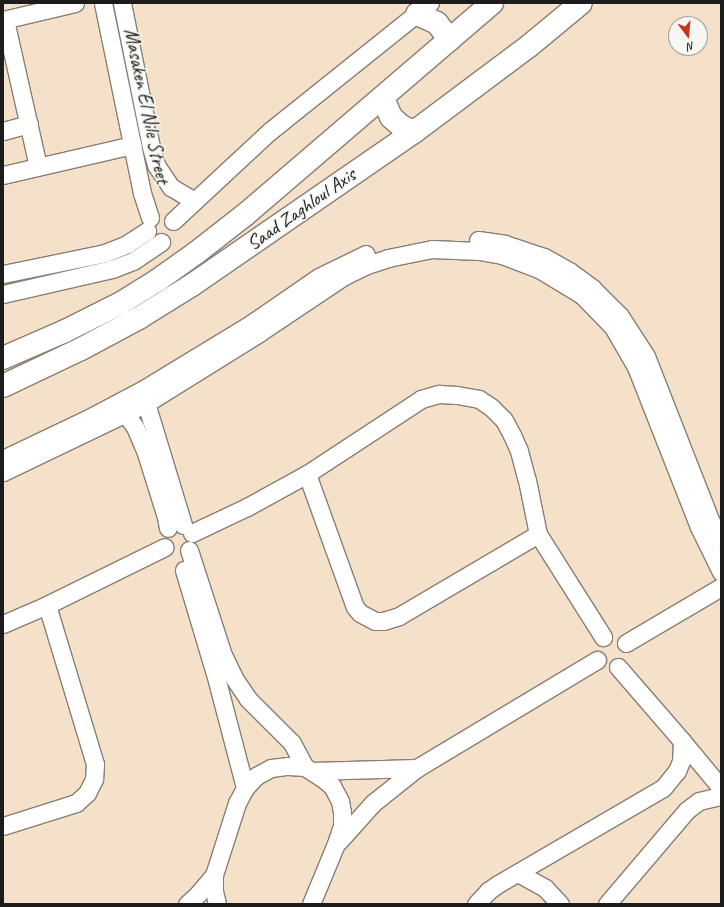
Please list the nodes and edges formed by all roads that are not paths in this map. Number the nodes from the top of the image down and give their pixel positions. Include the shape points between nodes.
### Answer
1 (76, 3) edge
2 (102, 3) edge
3 (122, 3) edge
4 (488, 3) edge
5 (581, 3) edge
6 (45, 7) edge
7 (424, 9) edge
8 (4, 20) edge
9 (450, 40) junction
10 (383, 98) junction
11 (29, 124) junction
12 (3, 131) edge
13 (414, 132) junction
14 (133, 145) junction
15 (38, 166) junction
16 (3, 175) edge
17 (194, 201) junction
18 (173, 221) junction
19 (148, 225) junction
20 (161, 242) junction
21 (64, 262) junction
22 (3, 274) edge
23 (68, 280) junction
24 (3, 294) edge
25 (3, 358) edge
26 (3, 386) edge
27 (144, 397) junction
28 (122, 408) junction
29 (3, 459) edge
30 (3, 472) edge
31 (307, 474) junction
32 (181, 529) junction
33 (538, 534) junction
34 (721, 540) edge
35 (178, 550) junction
36 (721, 572) edge
37 (721, 587) edge
38 (47, 605) junction
39 (3, 624) edge
40 (603, 637) junction
41 (626, 643) junction
42 (597, 660) junction
43 (618, 667) junction
44 (682, 741) junction
45 (417, 768) junction
46 (309, 769) junction
47 (244, 788) junction
48 (721, 788) edge
49 (721, 796) edge
50 (3, 826) edge
51 (335, 846) junction
52 (518, 873) junction
53 (214, 875) junction
54 (478, 902) edge
55 (187, 904) edge
56 (217, 904) edge
57 (311, 904) edge
58 (560, 904) edge
59 (607, 904) edge

1 - 6 street
2 - 14 street, Masaken El Nile Street
3 - 17 street, Masaken El Nile Street via 156,165 171,187
4 - 9 main road, Saad Zaghloul Axis
5 - 13 main road, Saad Zaghloul Axis via 529,46
6 - 8 street
7 - 9 main road
7 - 17 street via 270,131
8 - 11 street
9 - 10 main road, Saad Zaghloul Axis
10 - 13 main road via 391,117 401,126
10 - 25 main road, Saad Zaghloul Axis via 246,214 158,280 72,327
11 - 12 street
11 - 15 street
13 - 26 main road, Saad Zaghloul Axis via 139,318
14 - 15 street
14 - 19 street, Masaken El Nile Street
15 - 16 street
17 - 18 street
18 - 19 street via 162,214
18 - 20 street via 173,235
19 - 20 street via 152,239
19 - 21 street via 116,249
20 - 23 street via 143,256 128,263
21 - 22 street
21 - 23 street
23 - 24 street
27 - 28 street
27 - 32 street
27 - 34 street via 319,277 361,255 430,239 478,240 504,244 544,257 569,271 592,288 620,316 646,356 711,522
27 - 36 street via 259,333 344,276 367,265 432,249 479,251 502,255 539,269 576,291 600,311 613,328 636,367 699,526
28 - 29 street
28 - 30 street
28 - 32 street via 145,450
31 - 32 street via 247,507
31 - 33 street via 422,399 439,394 473,398 491,407 504,420 512,434 527,480
31 - 33 street via 355,607 360,613 375,621 395,618
32 - 35 street via 193,542
32 - 35 street via 163,539
33 - 40 street
35 - 38 street
35 - 46 street via 234,678 248,699 292,743
35 - 47 street via 217,680
37 - 41 street
38 - 39 street
38 - 50 street via 95,764 94,779 87,793 76,803
40 - 41 street via 618,636
40 - 42 street via 596,645
41 - 43 street via 628,657
42 - 43 street via 604,666
42 - 45 street
43 - 44 street
44 - 48 street
44 - 52 street via 677,771 663,788
45 - 46 street
45 - 51 street via 373,803
46 - 47 street via 288,766 271,768 256,776
46 - 51 street via 332,786 340,801 342,826
47 - 53 street
49 - 59 street via 699,801 687,810
51 - 57 street
52 - 54 street via 498,884
52 - 58 street via 545,888
53 - 55 street
53 - 56 street

